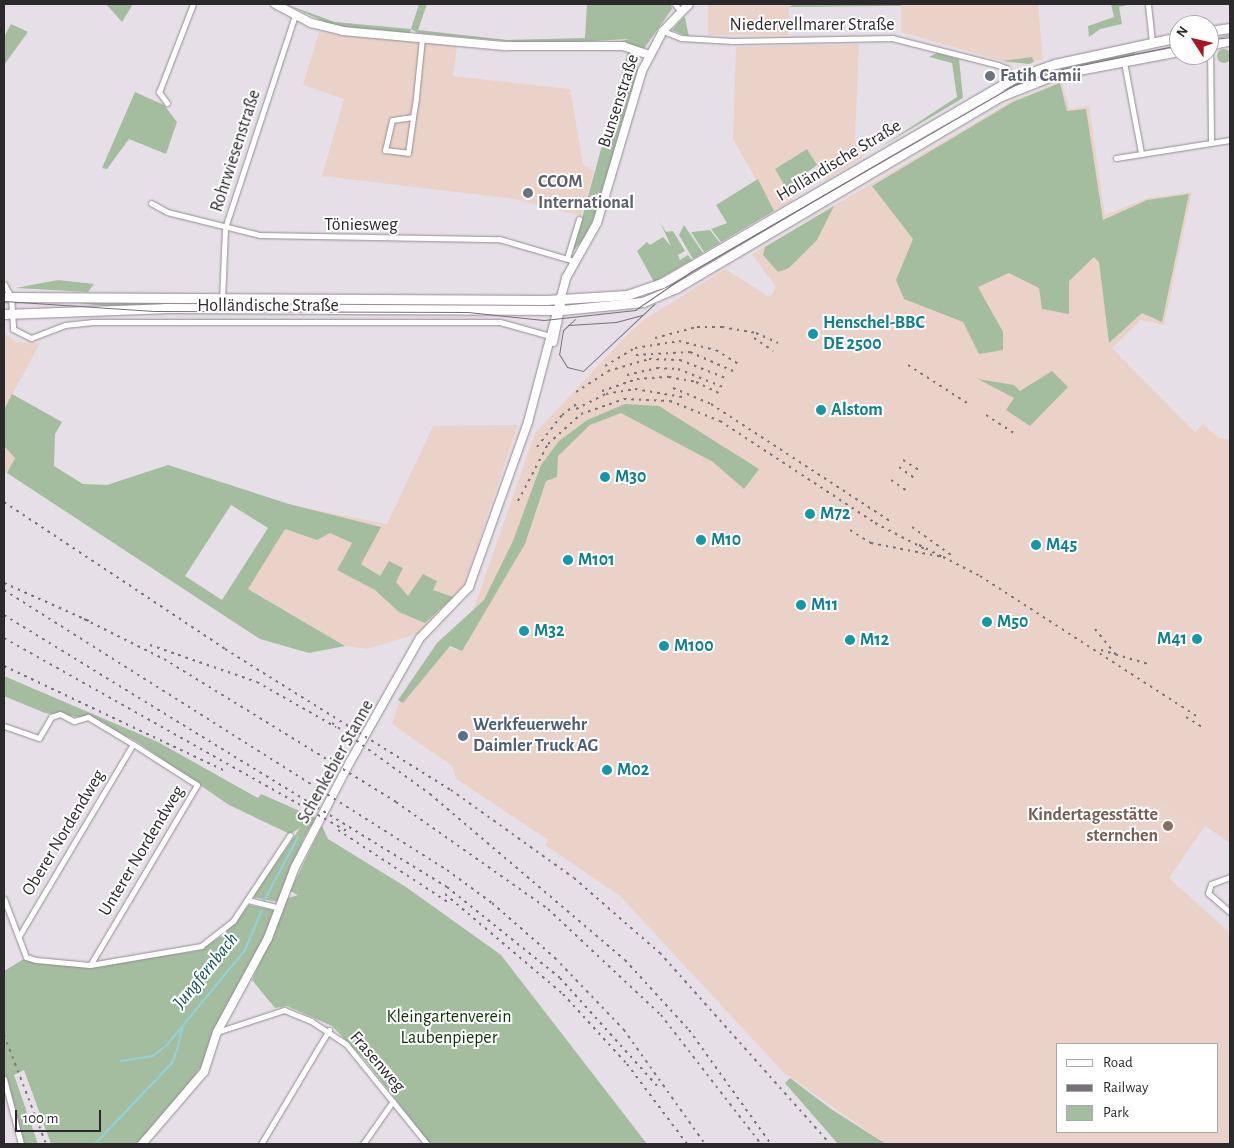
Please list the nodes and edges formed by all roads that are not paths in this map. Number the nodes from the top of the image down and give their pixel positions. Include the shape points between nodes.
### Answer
1 (193, 4) edge
2 (275, 4) edge
3 (675, 4) edge
4 (689, 4) edge
5 (1148, 4) edge
6 (680, 11) junction
7 (295, 15) junction
8 (663, 31) junction
9 (422, 38) junction
10 (1169, 39) edge
11 (1152, 42) junction
12 (1136, 46) junction
13 (1169, 53) edge
14 (649, 55) junction
15 (1137, 60) junction
16 (1124, 62) junction
17 (1210, 65) edge
18 (1012, 79) junction
19 (168, 103) dead end
20 (413, 117) junction
21 (1230, 140) edge
22 (1211, 142) junction
23 (1140, 152) junction
24 (1116, 158) dead end
25 (151, 203) dead end
26 (579, 219) dead end
27 (225, 228) junction
28 (570, 259) junction
29 (4, 284) edge
30 (7, 297) edge
31 (560, 299) junction
32 (222, 300) junction
33 (559, 310) junction
34 (8, 314) edge
35 (550, 336) junction
36 (538, 386) junction
37 (4, 726) edge
38 (133, 744) junction
39 (290, 835) dead end
40 (1230, 877) edge
41 (4, 899) edge
42 (248, 900) junction
43 (280, 908) junction
44 (1230, 912) edge
45 (19, 936) junction
46 (90, 964) junction
47 (226, 1016) junction
48 (236, 1028) junction
49 (329, 1030) junction
50 (217, 1032) junction
51 (4, 1079) edge
52 (393, 1101) junction
53 (21, 1144) edge
54 (142, 1144) edge
55 (261, 1144) edge
56 (363, 1144) edge
57 (427, 1144) edge

1 - 19 street via 159,92
2 - 7 street
3 - 6 street
4 - 6 street, Bunsenstraße
5 - 11 street
6 - 8 street, Bunsenstraße
7 - 9 street via 325,28
7 - 27 street, Rohrwiesenstraße
8 - 14 street, Bunsenstraße
8 - 18 street, Niedervellmarer Straße via 681,38 725,41 892,38 998,65 1006,68
9 - 14 street via 554,49 623,46
9 - 20 street
10 - 11 main road, Holländische Straße
11 - 12 main road, Holländische Straße
12 - 15 main road via 1141,52
12 - 18 main road, Holländische Straße via 1055,64
13 - 15 main road, Holländische Straße
14 - 28 street, Bunsenstraße via 596,223
15 - 16 main road, Holländische Straße
16 - 23 street
16 - 33 main road, Holländische Straße via 1058,74 1001,96 659,297 618,307
17 - 22 street
18 - 31 main road, Holländische Straße via 662,284 627,296
20 - 20 street via 392,120 385,150 408,153
21 - 22 street
22 - 23 street
23 - 24 street
25 - 27 street, Töniesweg via 167,212
26 - 28 street, Bunsenstraße
27 - 28 street, Töniesweg via 272,236 499,239
27 - 32 street, Rohrwiesenstraße
28 - 31 street, Bunsenstraße
29 - 30 street
30 - 32 main road, Holländische Straße
30 - 34 street
31 - 32 main road, Holländische Straße
31 - 33 street
33 - 34 main road, Holländische Straße via 164,308
33 - 35 street, Schenkebier Stanne
33 - 36 street, Schenkebier Stanne
34 - 35 street, Holländische Straße via 13,329 31,338 74,324 173,322 500,322
35 - 36 street, Schenkebier Stanne
36 - 43 street, Schenkebier Stanne via 469,587 420,638 345,770 295,867
37 - 38 street via 39,738 51,717 60,714 74,721 88,717
38 - 45 street, Oberer Nordendweg
38 - 46 street, Unterer Nordendweg via 197,785
39 - 42 street
40 - 44 street via 1210,884 1208,893
41 - 45 street
42 - 43 street
42 - 46 street via 228,927 202,946
43 - 47 street, Schenkebier Stanne
45 - 46 street via 26,957
47 - 48 street
47 - 50 street, Schenkebier Stanne
48 - 49 street, Frasenweg via 284,1010
48 - 50 street, Frasenweg
49 - 52 street, Frasenweg
49 - 55 street
50 - 54 street, Schenkebier Stanne via 204,1072
51 - 53 street
52 - 56 street
52 - 57 street, Frasenweg

